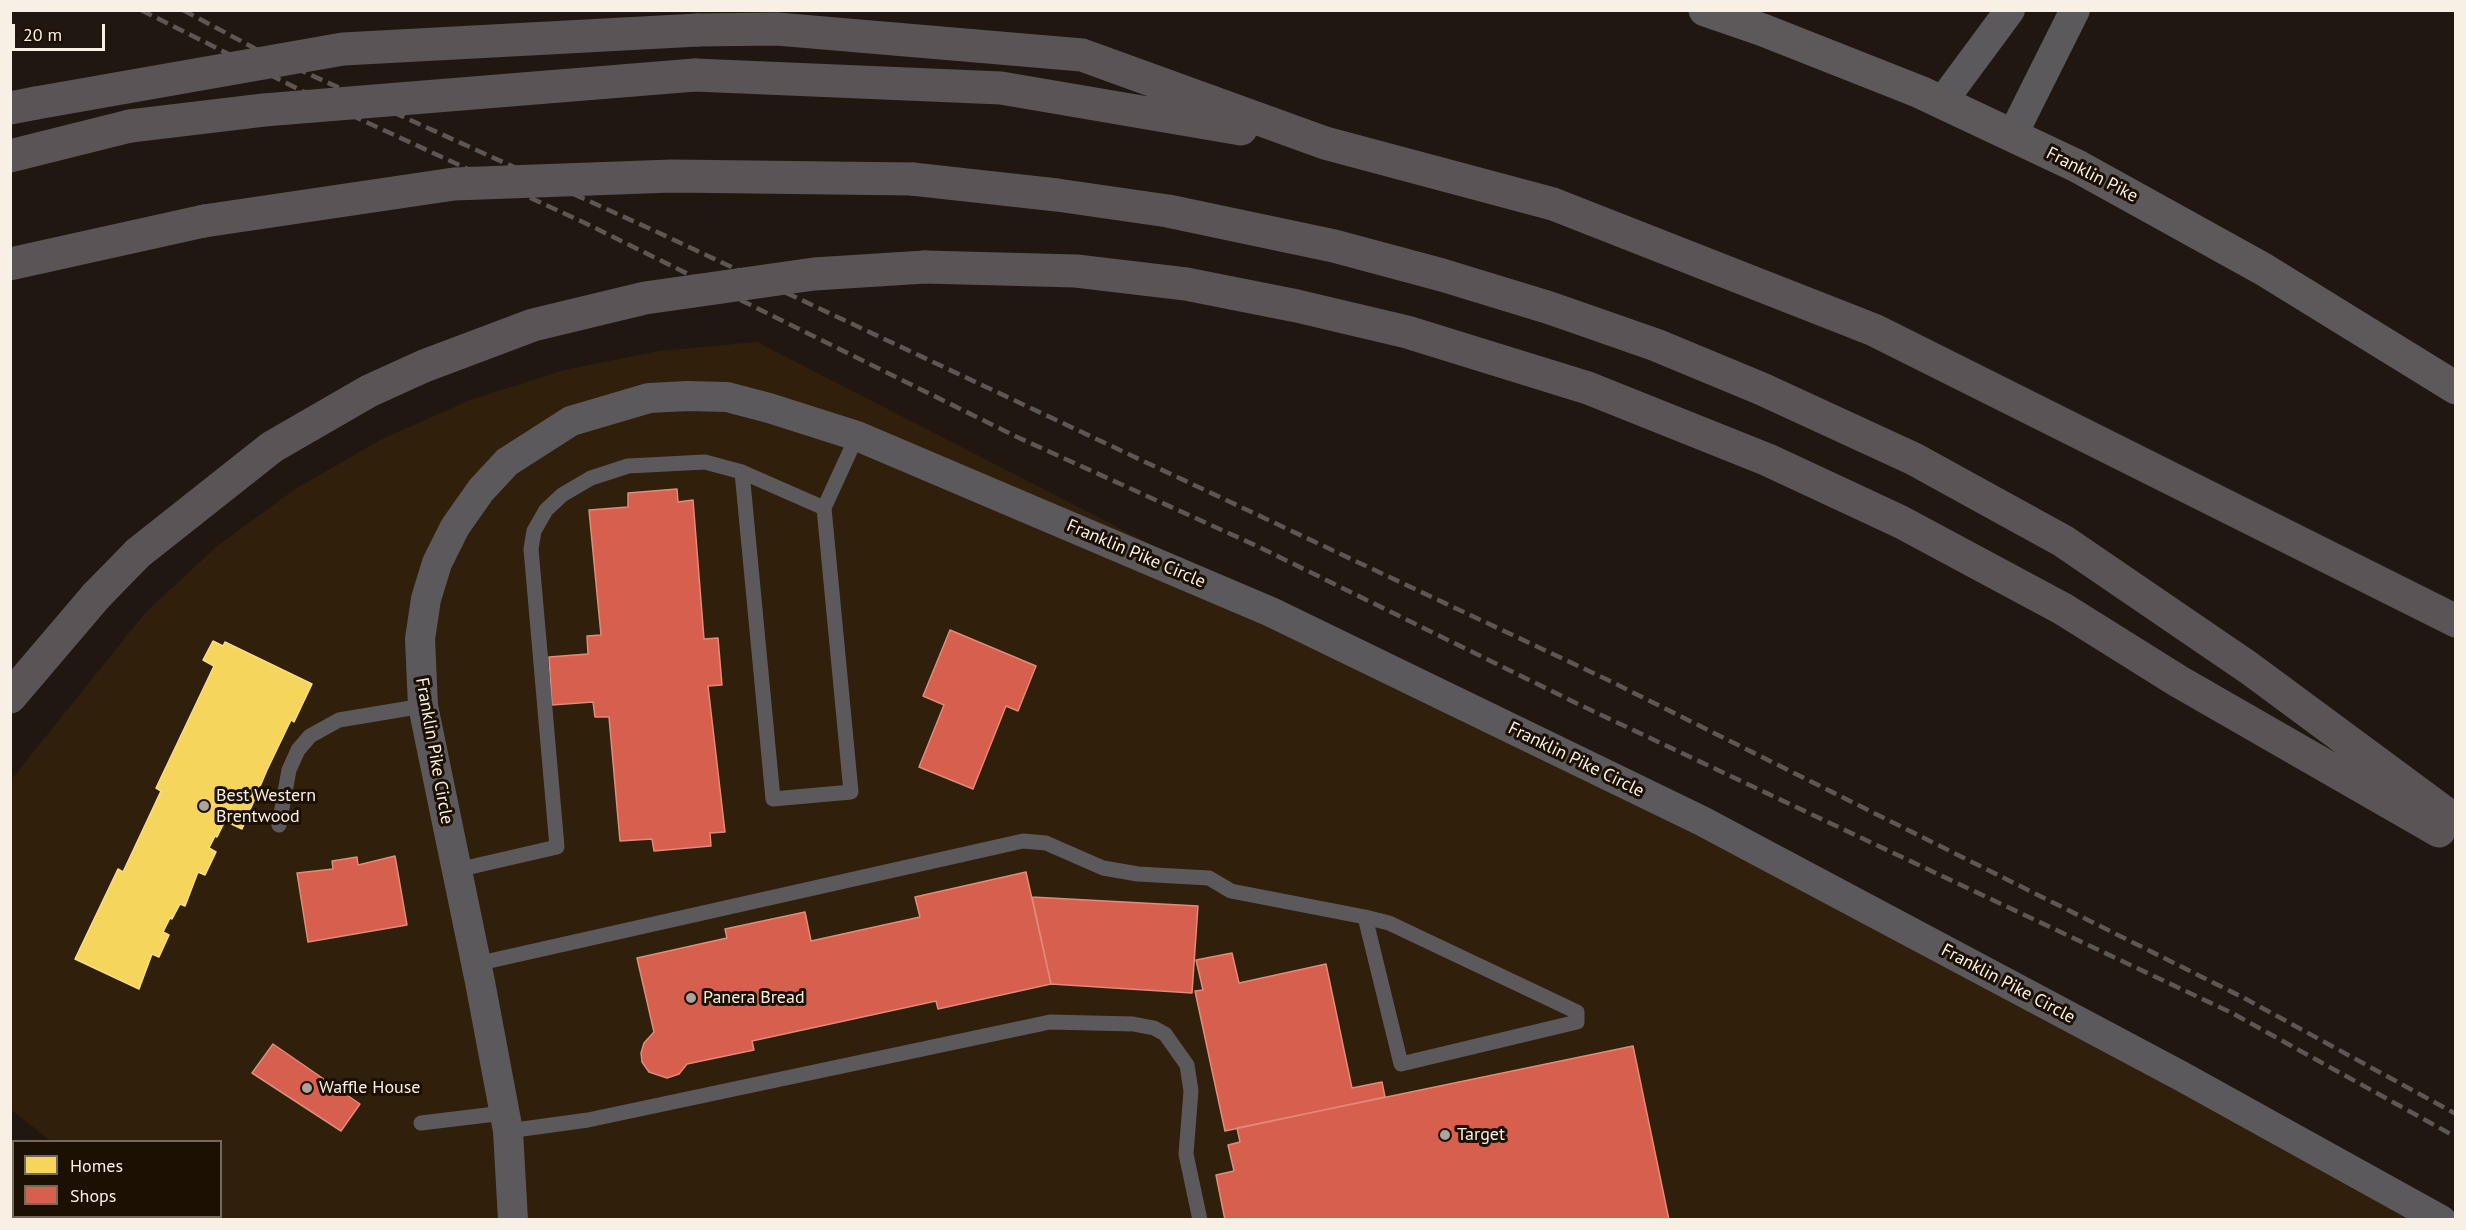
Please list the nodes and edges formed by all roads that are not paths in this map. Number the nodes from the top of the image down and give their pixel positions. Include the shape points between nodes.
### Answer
1 (1705, 10) edge
2 (2010, 10) edge
3 (2075, 10) edge
4 (1942, 102) junction
5 (23, 106) edge
6 (2013, 134) junction
7 (1325, 143) junction
8 (10, 156) edge
9 (10, 264) edge
10 (2456, 388) edge
11 (856, 436) junction
12 (742, 472) junction
13 (824, 508) junction
14 (2456, 621) edge
15 (10, 697) edge
16 (423, 706) junction
17 (2456, 821) edge
18 (279, 825) dead end
19 (2456, 840) edge
20 (457, 870) junction
21 (1365, 917) junction
22 (476, 964) junction
23 (421, 1122) dead end
24 (506, 1122) junction
25 (513, 1220) edge
26 (1200, 1220) edge
27 (2441, 1220) edge

1 - 4 main road, Franklin Pike
2 - 4 street
3 - 6 street
4 - 6 main road, Franklin Pike
5 - 7 highway, bridge via 343,50 777,29 1082,55
6 - 10 main road, Franklin Pike via 2253,263
7 - 8 highway, bridge via 1000,88 694,75 264,110 130,126
7 - 14 highway via 1553,204 1874,330
9 - 17 highway, bridge via 204,221 454,184 672,176 912,179 1168,211 1334,246 1442,274 1656,345 1762,388 1924,465 2063,541 2249,668
11 - 13 lane
11 - 16 street, Franklin Pike Circle via 759,405 688,396 649,398 607,408 571,421 539,440 507,462 481,490 455,527 437,563 420,639
11 - 27 street, Franklin Pike Circle via 1271,612 1702,821 2181,1076
12 - 13 lane
12 - 13 lane via 772,800 851,792
12 - 20 lane via 705,462 628,466 591,478 546,510 534,531 531,549 557,847
15 - 19 highway, bridge via 96,596 138,554 272,447 369,391 424,366 533,326 645,298 814,274 924,267 1018,267 1132,276 1242,294 1407,332 1618,399 1768,460 1962,554 2063,609 2178,681
16 - 18 lane via 339,720 310,736 289,770
16 - 20 street, Franklin Pike Circle
20 - 22 street, Franklin Pike Circle
21 - 21 lane via 1389,923 1577,1012 1577,1022 1401,1064
21 - 22 lane via 1231,891 1209,878 1138,874 1103,867 1046,843 1023,842
22 - 24 street, Franklin Pike Circle
23 - 24 lane
24 - 25 street, Franklin Pike Circle
24 - 26 lane via 595,1118 1050,1022 1134,1024 1165,1034 1187,1065 1191,1090 1186,1154

